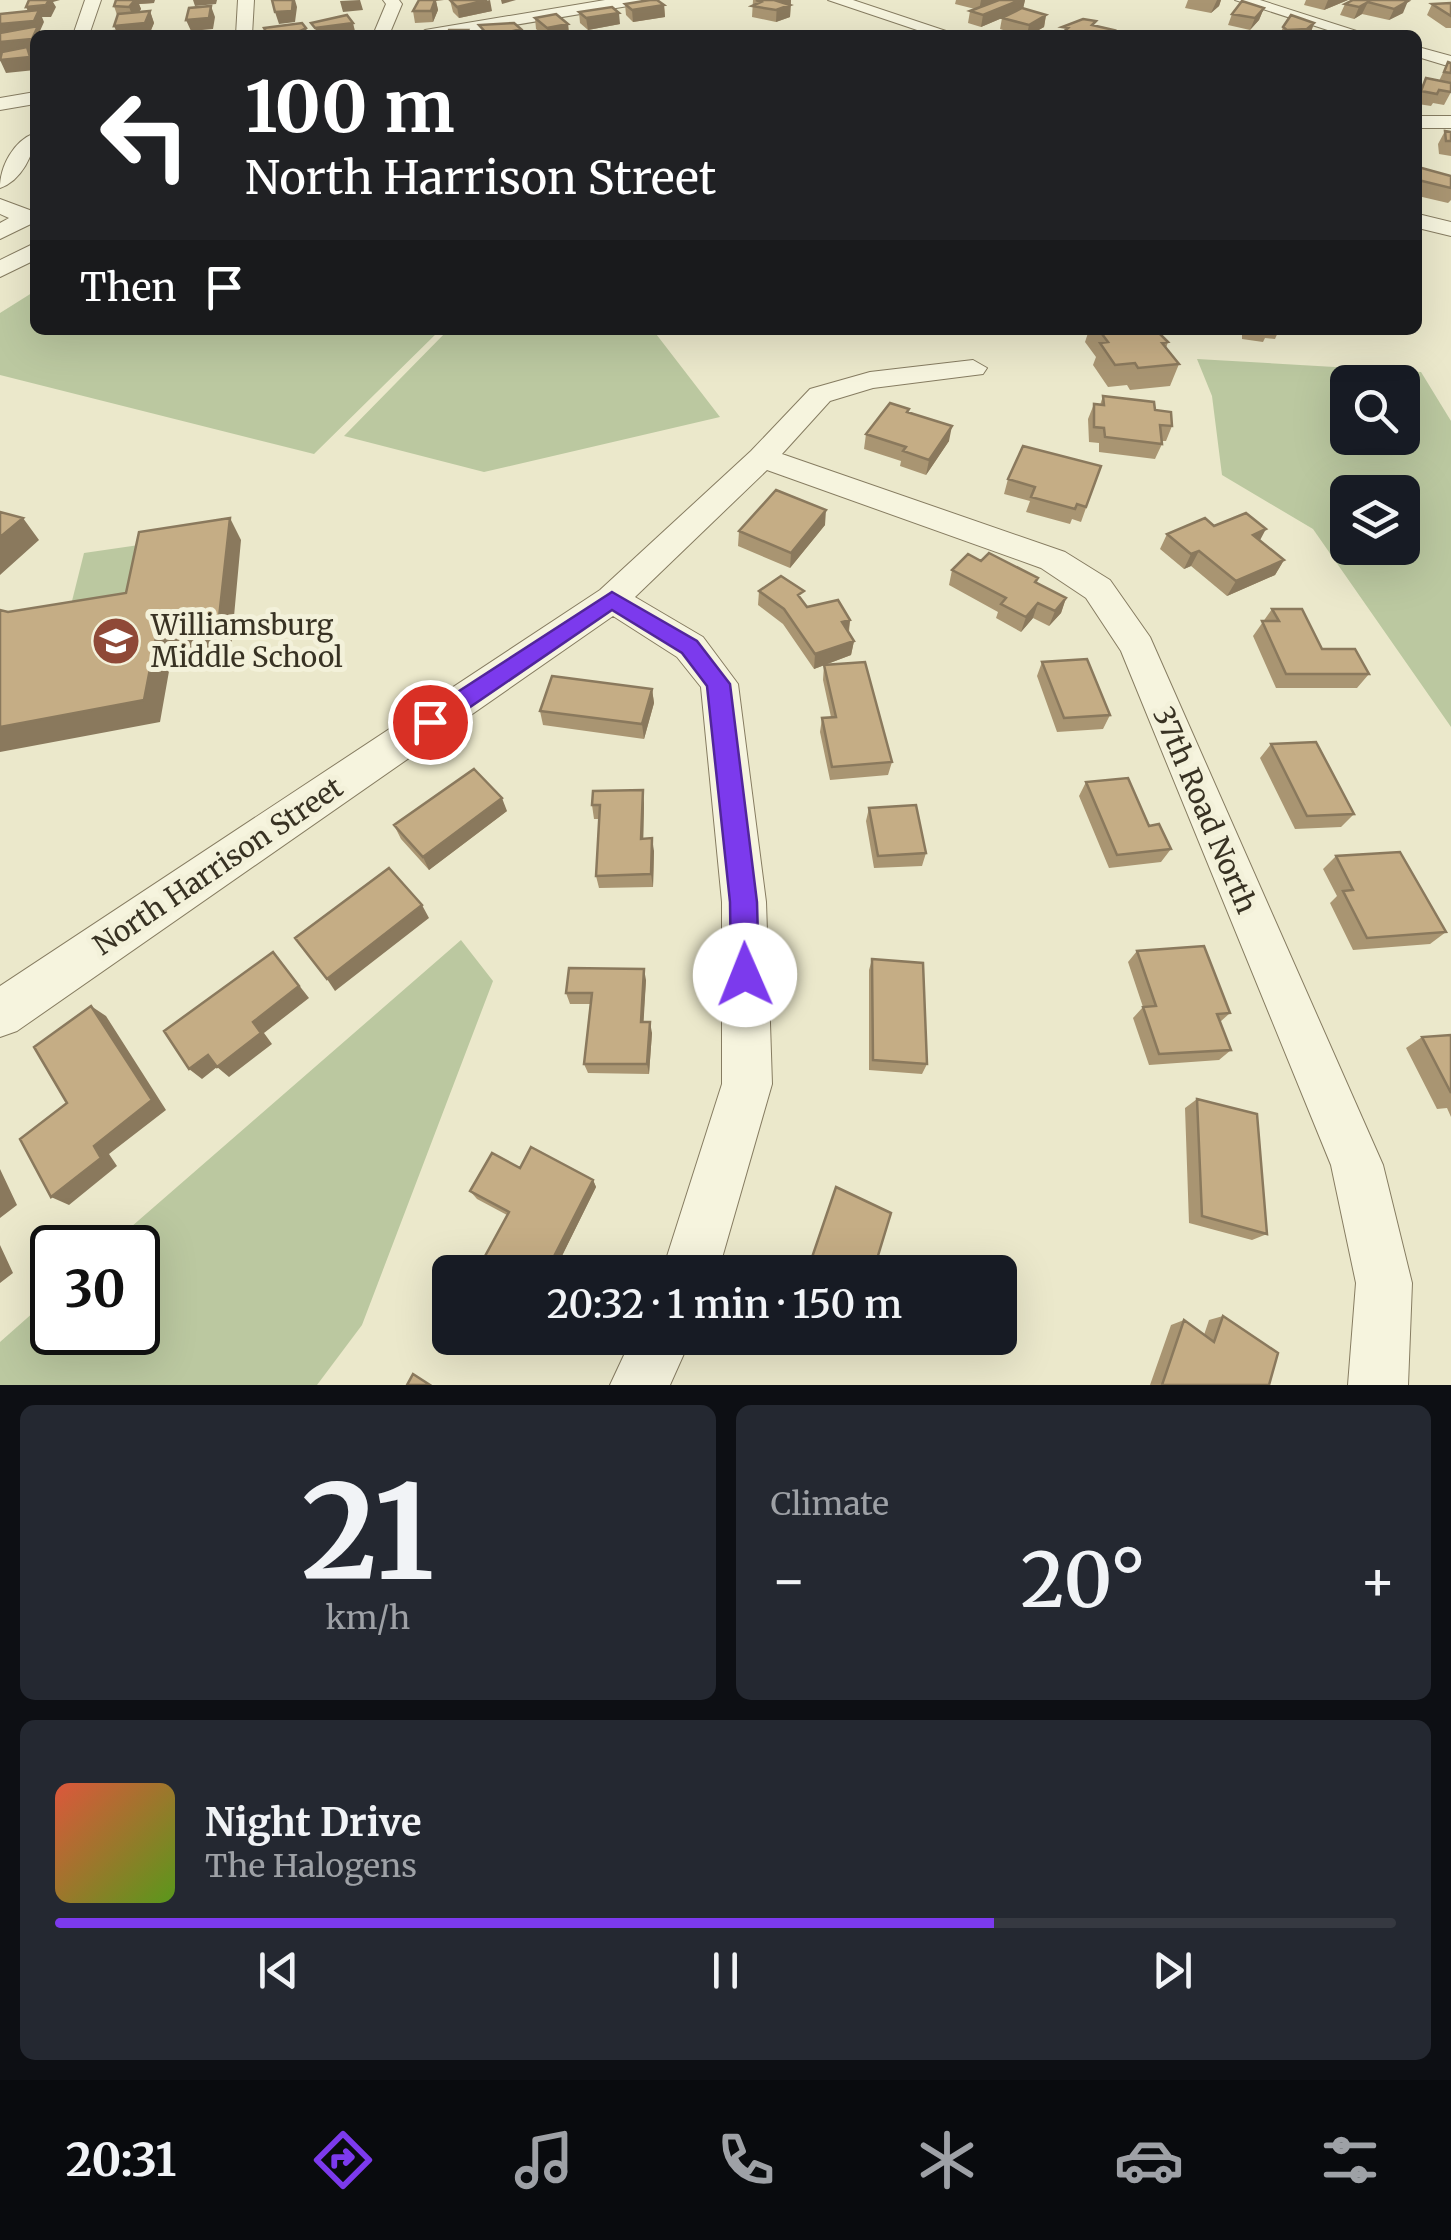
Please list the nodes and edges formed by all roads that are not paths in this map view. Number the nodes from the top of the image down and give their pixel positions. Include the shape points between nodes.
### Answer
1 (93, 0) edge
2 (246, 0) edge
3 (391, 0) edge
4 (634, 0) edge
5 (836, 0) edge
6 (1244, 0) edge
7 (499, 6) dead end
8 (513, 19) junction
9 (83, 30) edge
10 (244, 30) edge
11 (383, 30) edge
12 (452, 30) edge
13 (934, 30) edge
14 (1343, 30) edge
15 (1422, 53) edge
16 (1451, 62) edge
17 (30, 99) edge
18 (0, 104) edge
19 (1422, 122) edge
20 (1451, 122) edge
21 (30, 145) edge
22 (4, 179) edge
23 (30, 181) edge
24 (0, 206) edge
25 (30, 216) edge
26 (30, 217) edge
27 (1422, 221) edge
28 (1451, 229) edge
29 (0, 232) edge
30 (30, 253) edge
31 (0, 270) edge
32 (973, 368) dead end
33 (762, 458) junction
34 (612, 600) junction
35 (0, 1014) edge
36 (695, 1255) edge
37 (654, 1355) edge
38 (640, 1385) edge
39 (1378, 1385) edge

1 - 9 street
2 - 10 street
3 - 11 street
4 - 8 street
5 - 13 street
6 - 14 street
7 - 8 street
8 - 12 street
15 - 16 street
17 - 18 street
19 - 20 street
21 - 22 street
22 - 23 street
24 - 25 street
26 - 29 street
27 - 28 street
30 - 31 street
32 - 33 street, North Harrison Street via 870,380 820,395
33 - 34 street, North Harrison Street
33 - 39 street, 37th Road North via 1053,560 1098,589 1137,647 1357,1166 1384,1282
34 - 35 street, North Harrison Street
34 - 36 street via 690,647 718,684 726,744 744,902 747,1084
37 - 38 street

